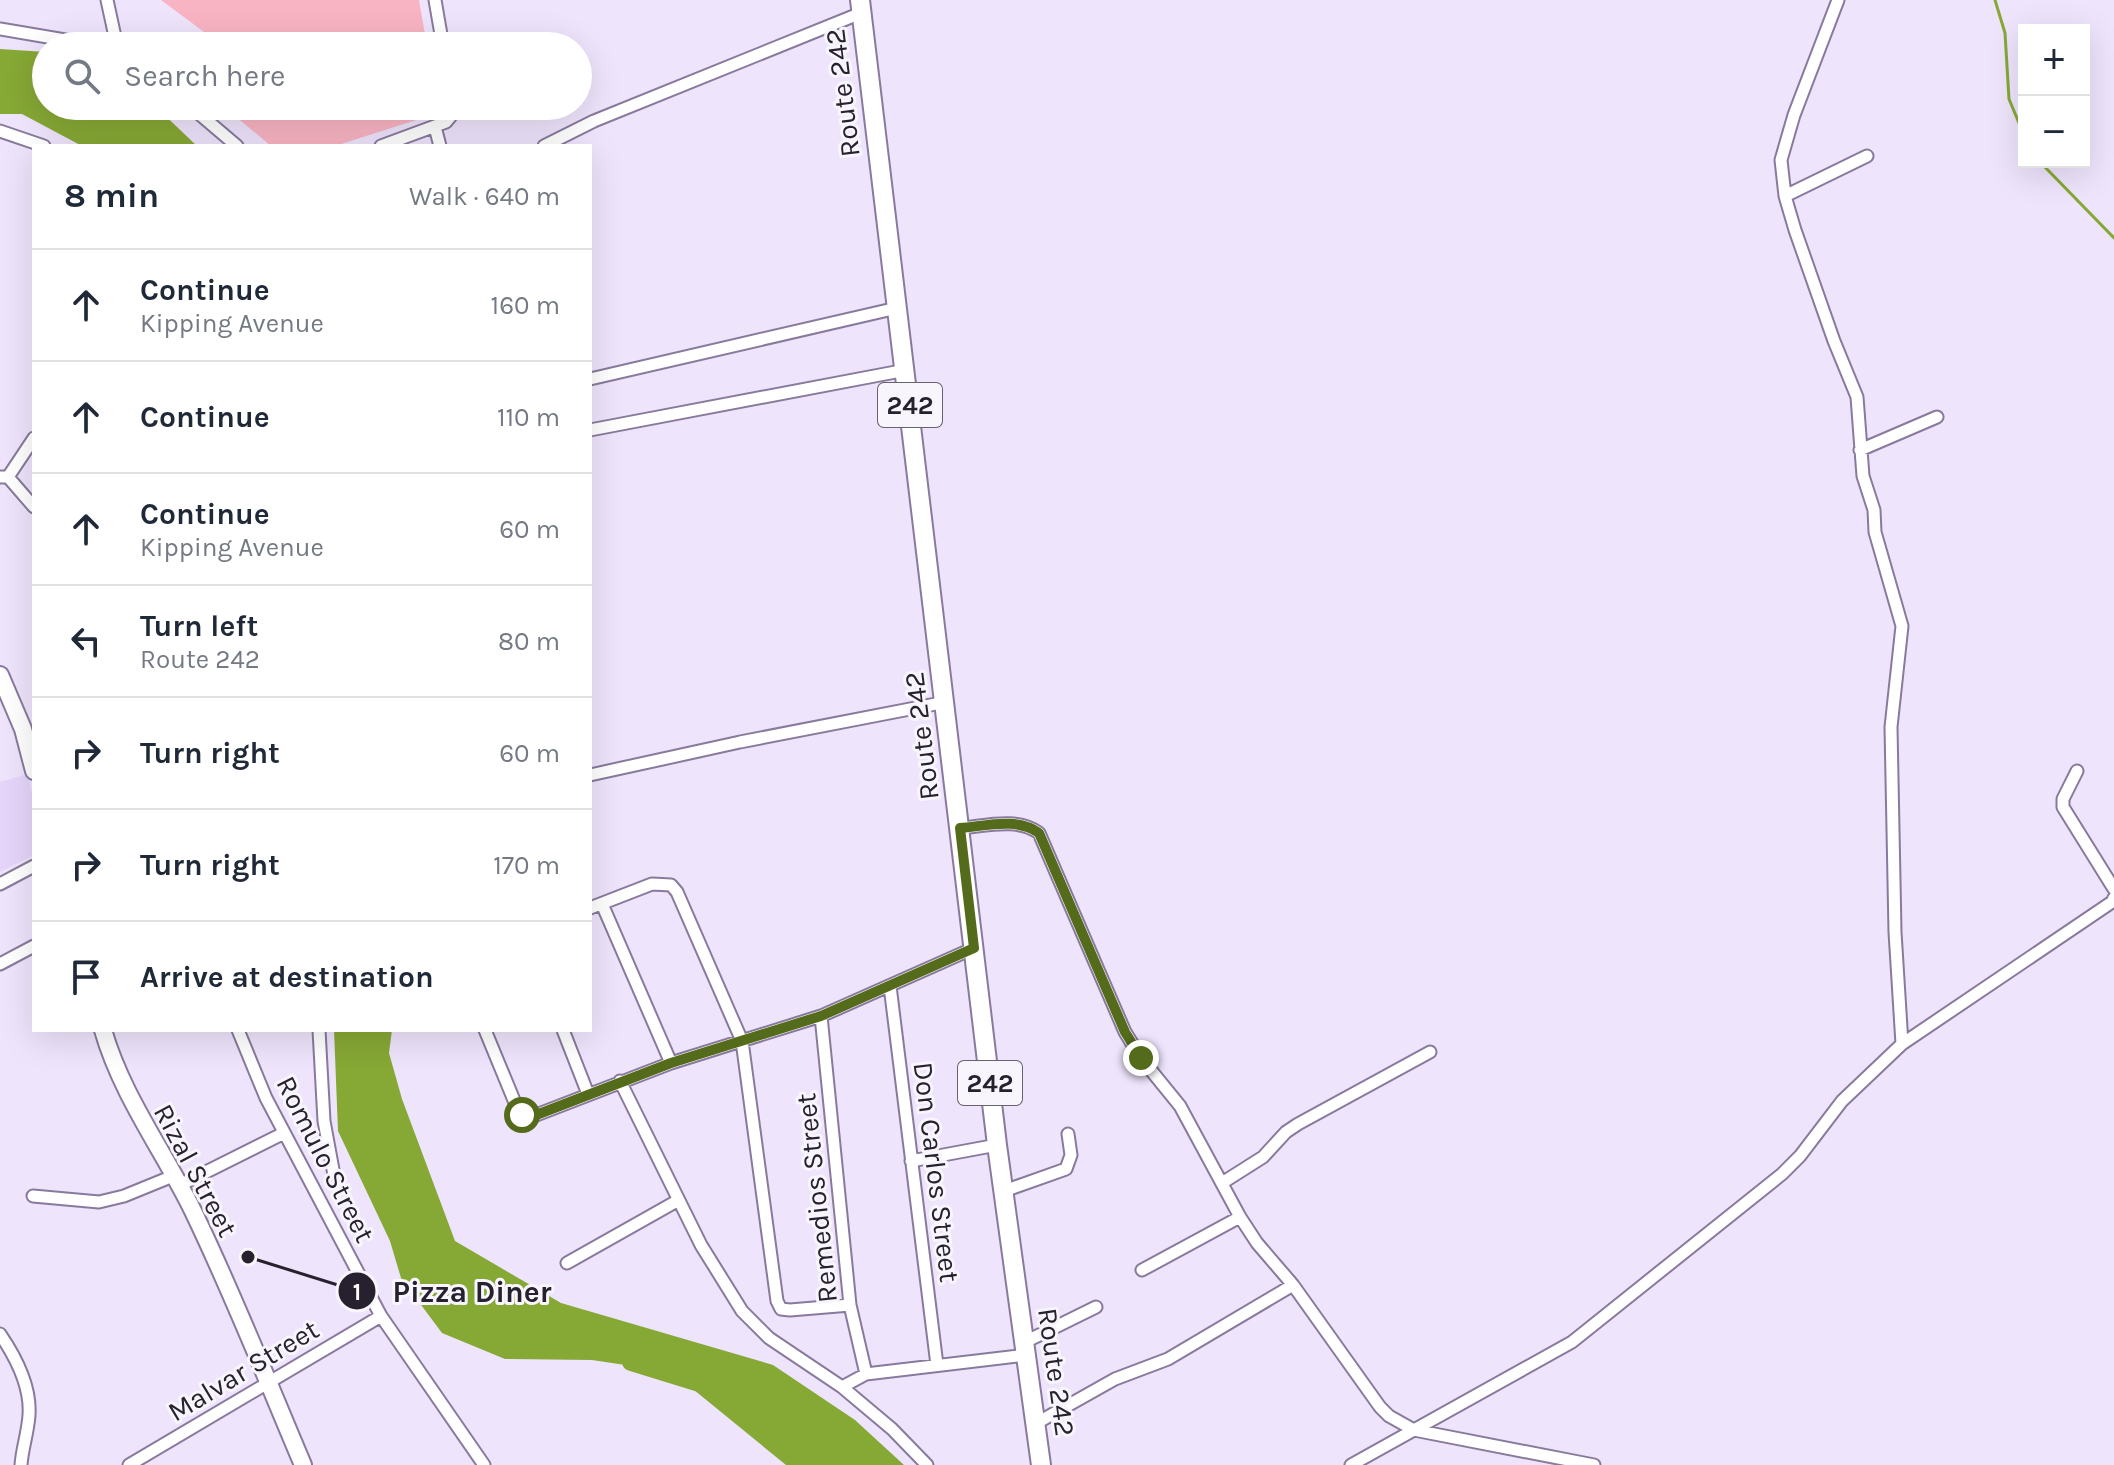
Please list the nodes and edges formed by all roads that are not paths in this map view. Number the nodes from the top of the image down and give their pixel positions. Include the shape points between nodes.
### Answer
1 (107, 0) edge
2 (435, 0) edge
3 (1838, 0) edge
4 (860, 7) edge
5 (0, 29) edge
6 (114, 32) edge
7 (441, 32) edge
8 (32, 34) edge
9 (206, 120) edge
10 (445, 120) edge
11 (435, 127) junction
12 (0, 131) edge
13 (38, 144) edge
14 (235, 144) edge
15 (387, 144) edge
16 (439, 144) edge
17 (548, 144) edge
18 (1867, 156) dead end
19 (1785, 196) junction
20 (897, 308) junction
21 (906, 370) junction
22 (592, 379) edge
23 (1937, 417) dead end
24 (592, 430) edge
25 (32, 441) edge
26 (1860, 450) junction
27 (4, 477) edge
28 (32, 505) edge
29 (0, 675) edge
30 (946, 702) junction
31 (32, 763) edge
32 (2077, 771) dead end
33 (592, 775) edge
34 (960, 828) junction
35 (32, 867) edge
36 (0, 884) edge
37 (2114, 889) edge
38 (2114, 898) edge
39 (596, 906) edge
40 (32, 947) edge
41 (974, 948) junction
42 (0, 964) edge
43 (890, 986) junction
44 (821, 1016) junction
45 (104, 1032) edge
46 (239, 1032) edge
47 (319, 1032) edge
48 (486, 1032) edge
49 (564, 1032) edge
50 (742, 1041) junction
51 (1902, 1044) junction
52 (1430, 1052) dead end
53 (671, 1063) junction
54 (620, 1081) junction
55 (588, 1094) junction
56 (284, 1133) junction
57 (1068, 1134) dead end
58 (997, 1145) junction
59 (911, 1161) junction
60 (334, 1175) dead end
61 (176, 1181) junction
62 (1222, 1183) junction
63 (1004, 1191) junction
64 (33, 1196) dead end
65 (677, 1201) junction
66 (1240, 1217) junction
67 (567, 1263) dead end
68 (1142, 1270) dead end
69 (1293, 1285) junction
70 (850, 1305) junction
71 (1096, 1307) dead end
72 (381, 1316) junction
73 (0, 1334) edge
74 (1026, 1348) junction
75 (937, 1365) junction
76 (866, 1374) junction
77 (268, 1382) junction
78 (842, 1387) junction
79 (1035, 1424) junction
80 (1414, 1430) junction
81 (21, 1465) edge
82 (129, 1465) edge
83 (303, 1465) edge
84 (484, 1465) edge
85 (927, 1465) edge
86 (1041, 1465) edge
87 (1351, 1465) edge
88 (1594, 1465) edge

1 - 6 street
2 - 7 street
3 - 19 street via 1785,144
4 - 17 street
4 - 20 main road, Route 242 / 242
5 - 8 street
9 - 14 street
10 - 11 street
11 - 15 street
11 - 16 street
12 - 13 street
18 - 19 street
19 - 26 street via 1857,397
20 - 21 main road, Route 242 / 242
20 - 22 street
21 - 24 street
21 - 30 main road, Route 242 / 242
23 - 26 street
25 - 27 street
26 - 51 street via 1875,532 1903,632 1891,727
27 - 28 street
29 - 31 street
30 - 33 street
30 - 34 main road, Route 242 / 242
32 - 37 street via 2063,807
34 - 41 main road, Route 242 / 242
34 - 62 street via 1018,823 1039,833 1125,1032 1180,1106
35 - 36 street
38 - 51 street
39 - 50 street via 652,884 671,885
39 - 53 street
40 - 42 street
41 - 43 street
41 - 58 main road, Route 242 / 242
43 - 44 street
43 - 59 street, Don Carlos Street
44 - 50 street
44 - 70 street, Remedios Street
45 - 61 street, Rizal Street via 129,1098
46 - 56 street, Romulo Street
47 - 60 street via 324,1121
48 - 55 street via 522,1115 531,1117
49 - 55 street
50 - 53 street
50 - 70 street via 777,1301 781,1309 790,1310
51 - 80 street via 1842,1101 1792,1166 1687,1253 1572,1342
52 - 62 street via 1298,1124 1263,1157
53 - 54 street
54 - 55 street
54 - 65 street
56 - 61 street
56 - 72 street, Romulo Street
57 - 63 street via 1071,1155 1066,1169
58 - 59 street
58 - 63 main road, Route 242 / 242
59 - 75 street, Don Carlos Street
61 - 64 street via 99,1202
61 - 77 street, Rizal Street
62 - 66 street
63 - 74 main road, Route 242 / 242
65 - 67 street
65 - 78 street via 716,1274 749,1320
66 - 68 street
66 - 69 street
69 - 79 street via 1168,1359 1115,1379
69 - 80 street via 1380,1407
70 - 76 street, Remedios Street
71 - 74 street
72 - 77 street, Malvar Street
72 - 84 street, Romulo Street
73 - 81 street via 28,1396
74 - 75 street
74 - 79 main road, Route 242 / 242
75 - 76 street
76 - 78 street
77 - 82 street, Malvar Street
77 - 83 street, Rizal Street
78 - 85 street
79 - 86 main road, Route 242 / 242
80 - 87 street
80 - 88 street

